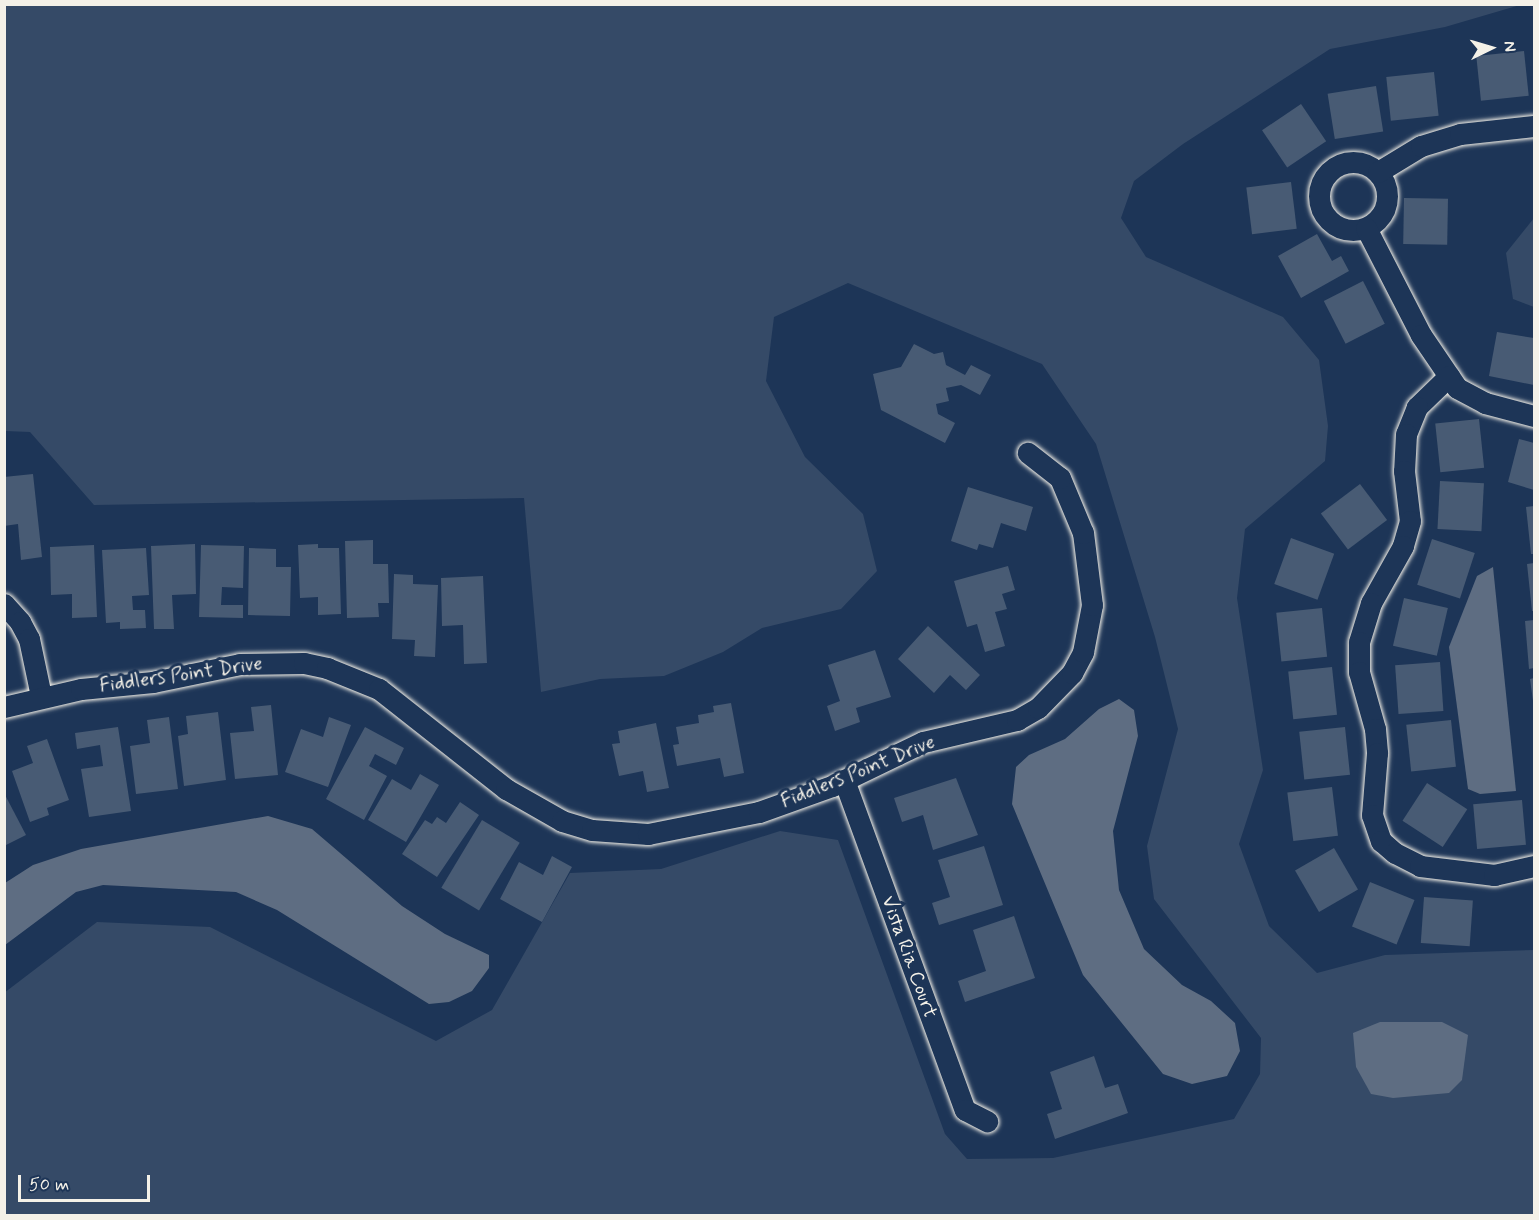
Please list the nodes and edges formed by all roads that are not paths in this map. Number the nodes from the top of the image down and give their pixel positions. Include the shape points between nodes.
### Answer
1 (1534, 126) edge
2 (1378, 172) junction
3 (1366, 228) junction
4 (1449, 376) junction
5 (1534, 416) edge
6 (1028, 453) dead end
7 (4, 604) edge
8 (41, 696) junction
9 (4, 707) edge
10 (844, 780) junction
11 (1534, 866) edge
12 (987, 1121) dead end

1 - 2 street via 1460,134 1421,146
2 - 3 street via 1384,181 1387,203 1376,222
2 - 3 street via 1358,162 1336,166 1327,173 1318,194 1320,206 1333,224 1354,231
3 - 4 street via 1421,335
4 - 5 street via 1457,388 1485,403
4 - 11 street via 1417,407 1406,434 1404,471 1410,521 1403,546 1371,603 1359,642 1359,672 1375,729 1377,753 1372,815 1381,841 1420,866 1494,875
6 - 10 street, Fiddlers Point Drive via 1060,478 1083,533 1092,605 1083,652 1072,673 1038,708 1017,720 923,742
7 - 8 street via 20,622 28,639
8 - 9 street, Fiddlers Point Drive
8 - 10 street, Fiddlers Point Drive via 240,664 272,661 327,668 358,679 397,701 461,755 540,810 592,830 624,835 680,829 759,812
10 - 12 street, Vista Ria Court via 965,1110

